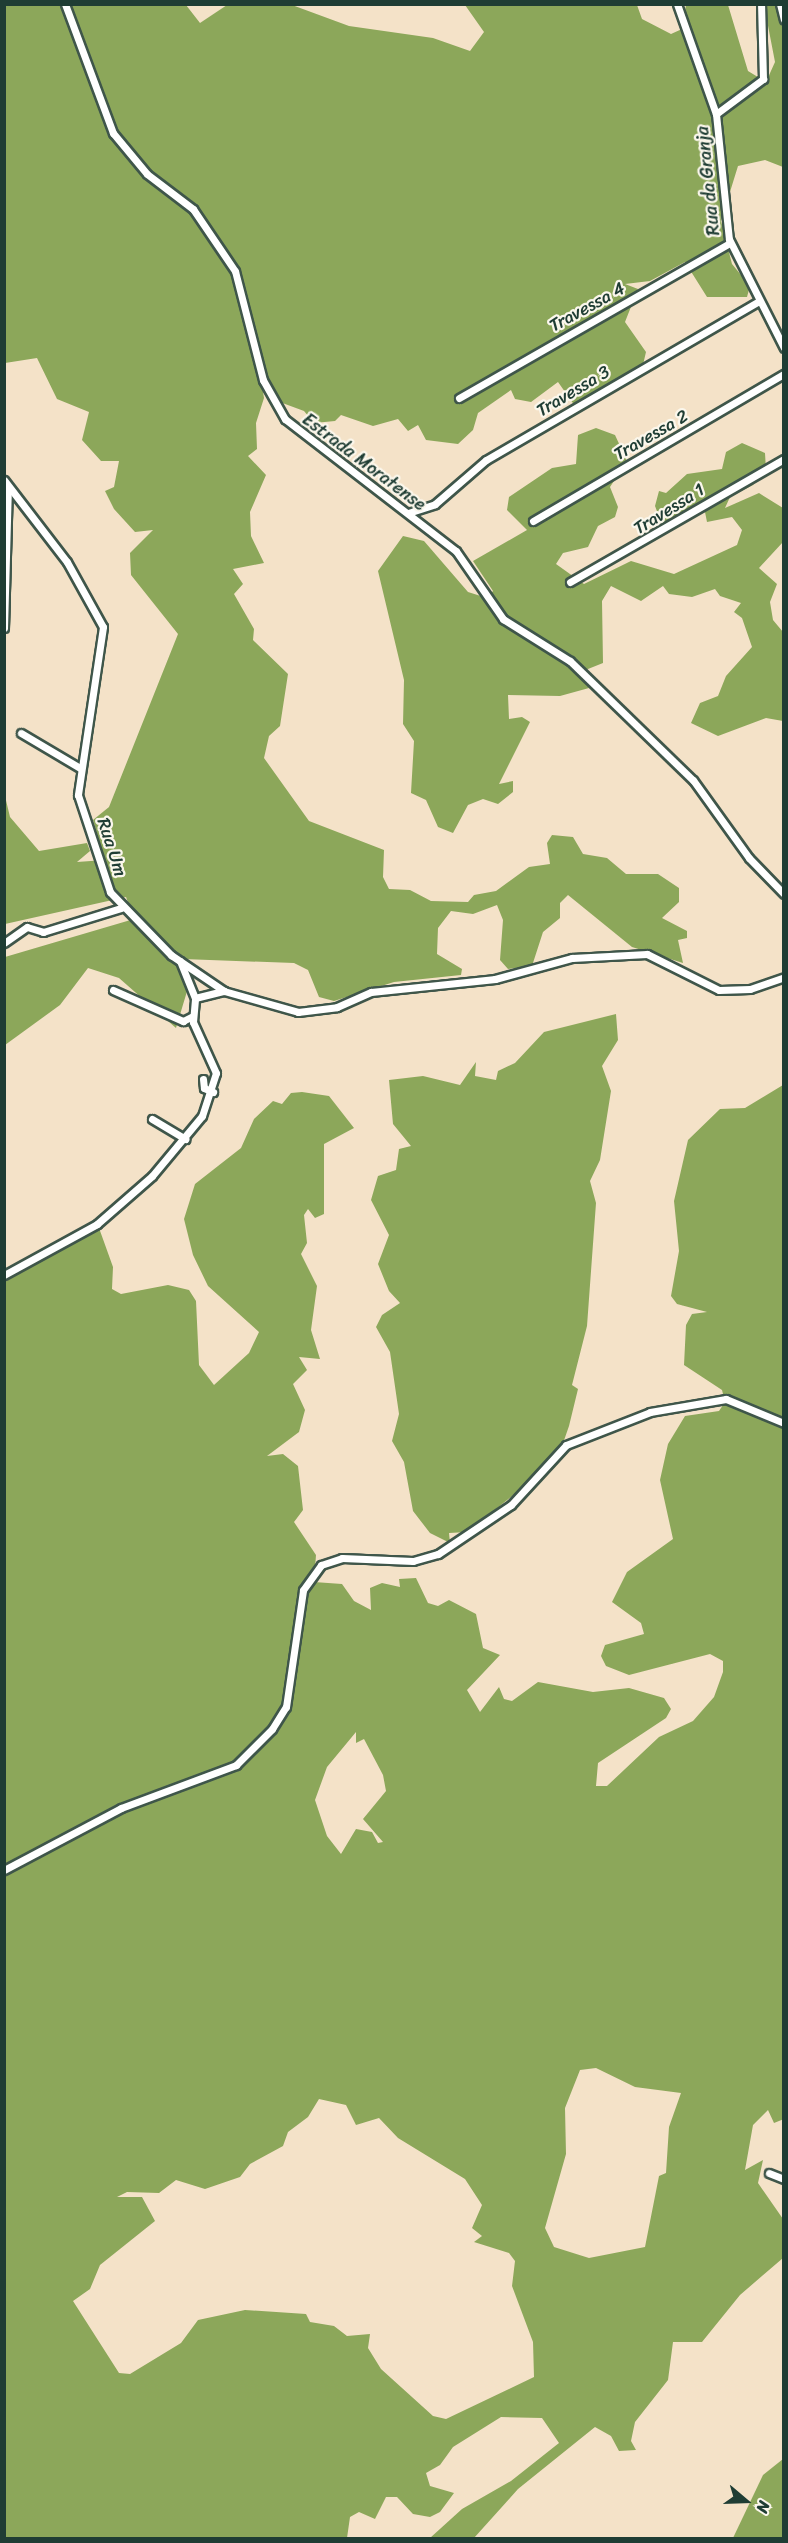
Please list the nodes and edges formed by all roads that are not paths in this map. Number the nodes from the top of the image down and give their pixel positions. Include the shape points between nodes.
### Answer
1 (65, 4) edge
2 (677, 4) edge
3 (761, 4) edge
4 (780, 4) edge
5 (783, 20) edge
6 (716, 114) junction
7 (730, 243) junction
8 (759, 301) junction
9 (783, 348) edge
10 (783, 374) edge
11 (459, 398) dead end
12 (783, 459) edge
13 (6, 484) edge
14 (408, 513) junction
15 (533, 521) dead end
16 (570, 582) dead end
17 (4, 628) edge
18 (21, 733) dead end
19 (80, 768) junction
20 (783, 894) edge
21 (121, 908) junction
22 (4, 943) edge
23 (180, 961) junction
24 (783, 977) edge
25 (113, 990) dead end
26 (224, 991) junction
27 (195, 998) junction
28 (194, 1016) junction
29 (203, 1079) dead end
30 (213, 1092) junction
31 (152, 1119) dead end
32 (185, 1139) junction
33 (4, 1275) edge
34 (783, 1423) edge
35 (4, 1870) edge
36 (769, 2173) dead end
37 (783, 2179) edge

1 - 14 street, Estrada Moratense via 113,133 147,174 193,209 235,271 275,406 310,443 366,478
2 - 6 street, Rua da Granja
3 - 6 street via 763,79
4 - 5 street
6 - 7 street, Rua da Granja
7 - 8 street, Rua da Granja
7 - 11 street, Travessa 4
8 - 9 street, Rua da Granja
8 - 14 street, Travessa 3 via 486,460 435,504
10 - 15 street, Travessa 2
12 - 16 street, Travessa 1
13 - 17 street
13 - 19 street, Rua Um via 67,562 103,627
14 - 20 street, Estrada Moratense via 456,551 503,619 570,661 693,780 749,858
18 - 19 street
19 - 21 street, Rua Um via 78,795 110,892
21 - 22 street via 43,932 27,927
21 - 23 street, Rua Um
23 - 26 street, Rua Um
23 - 27 street
24 - 26 street via 750,989 719,990 647,954 572,958 495,978 370,992 337,1007 298,1012
25 - 28 street via 183,1021
26 - 27 street
27 - 28 street
28 - 30 street via 214,1060
29 - 30 street via 204,1088
30 - 32 street
31 - 32 street
32 - 33 street via 152,1176 86,1233
34 - 35 street via 726,1399 650,1412 566,1445 511,1505 438,1554 413,1562 342,1558 321,1565 303,1590 286,1707 272,1729 236,1765 121,1808
36 - 37 street

